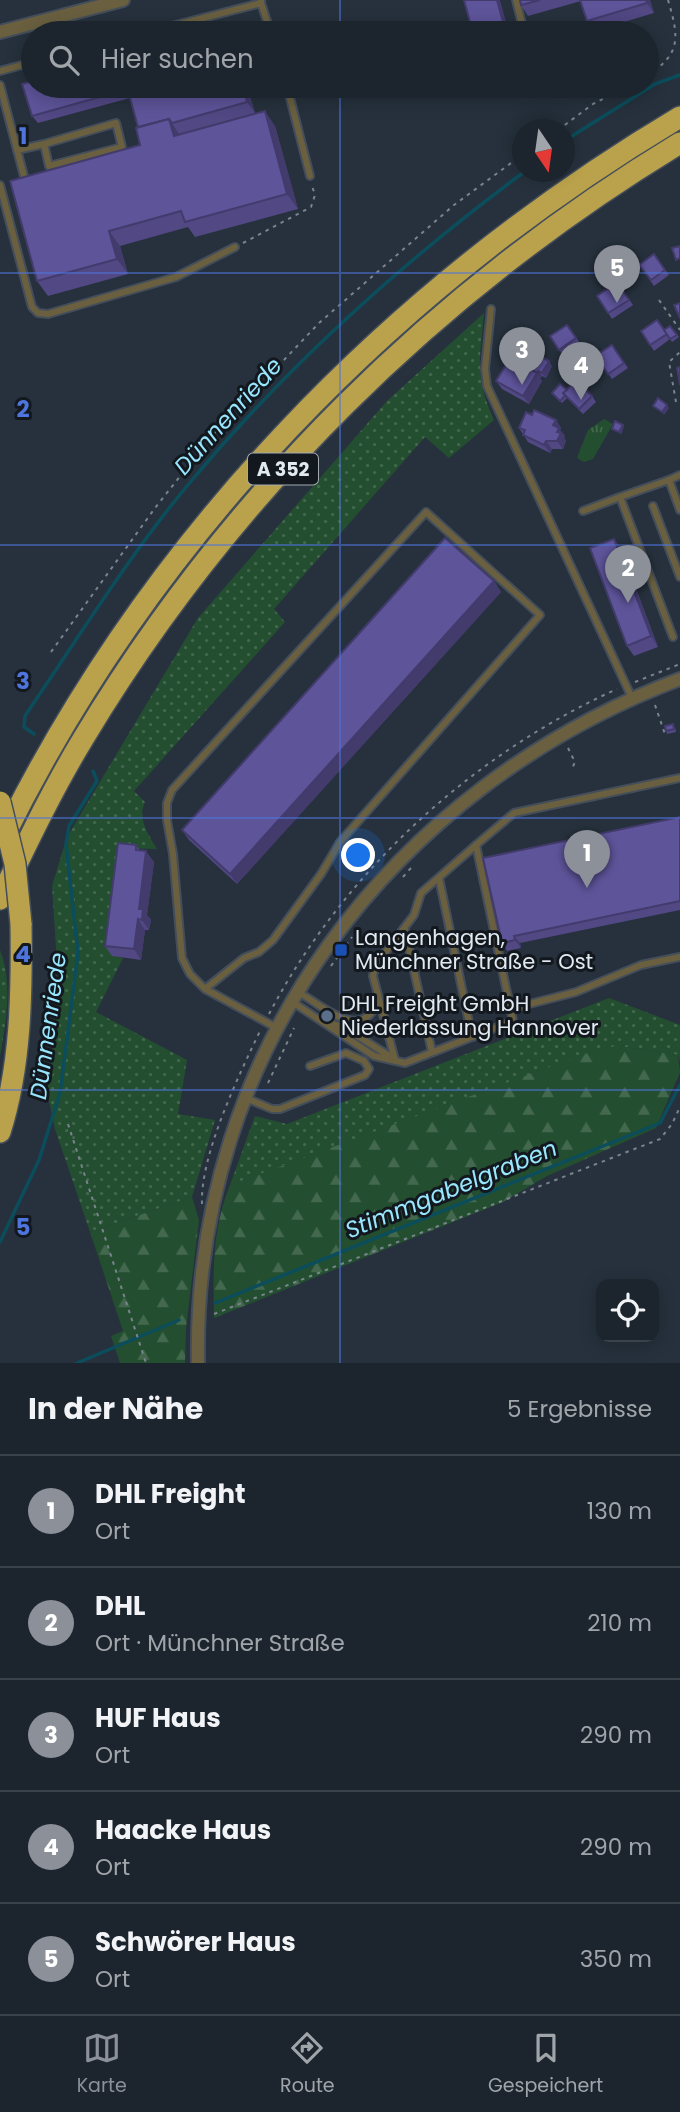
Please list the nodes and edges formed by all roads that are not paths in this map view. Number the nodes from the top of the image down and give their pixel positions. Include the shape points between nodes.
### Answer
1 (122, 0) edge
2 (516, 0) edge
3 (261, 2) edge
4 (88, 4) edge
5 (35, 21) edge
6 (190, 21) edge
7 (267, 21) edge
8 (522, 21) edge
9 (21, 25) edge
10 (0, 32) edge
11 (21, 65) edge
12 (0, 71) edge
13 (0, 85) edge
14 (290, 98) edge
15 (680, 117) edge
16 (680, 143) edge
17 (44, 144) junction
18 (17, 150) junction
19 (310, 176) road end
20 (25, 180) edge
21 (0, 185) edge
22 (235, 247) road end
23 (491, 309) dead end
24 (680, 475) edge
25 (668, 480) junction
26 (620, 497) junction
27 (653, 506) dead end
28 (583, 510) dead end
29 (680, 510) edge
30 (680, 576) edge
31 (673, 637) dead end
32 (680, 679) edge
33 (629, 691) junction
34 (680, 778) edge
35 (0, 802) edge
36 (0, 844) edge
37 (476, 845) junction
38 (439, 878) junction
39 (0, 899) edge
40 (405, 930) junction
41 (680, 957) edge
42 (205, 989) junction
43 (295, 997) junction
44 (379, 998) junction
45 (510, 1009) junction
46 (277, 1028) junction
47 (472, 1037) junction
48 (432, 1052) junction
49 (395, 1060) junction
50 (310, 1066) dead end
51 (245, 1098) junction
52 (0, 1132) edge
53 (198, 1363) edge

1 - 4 street
2 - 8 lane
3 - 6 lane
3 - 7 lane
4 - 5 street
9 - 10 street
11 - 12 lane
13 - 18 lane
14 - 19 lane
15 - 36 highway, A 352 via 606,162 467,262 276,440 196,535 122,635 62,730
16 - 39 highway, A 352 via 546,231 482,280 355,393 280,472 143,646 82,739
17 - 17 lane via 49,166 122,148 116,123
17 - 18 lane
18 - 20 lane
21 - 22 lane via 32,307 38,313 176,277
23 - 33 lane via 487,386
24 - 25 lane
25 - 26 lane
25 - 29 lane
26 - 28 lane
26 - 31 lane
27 - 30 lane
32 - 33 street
33 - 43 street via 531,751 435,825 337,930
34 - 37 lane via 513,813
35 - 52 highway, bridge via 15,864 22,974 15,1070
37 - 38 lane
37 - 45 lane
38 - 40 lane via 421,893
38 - 47 lane
40 - 44 lane via 375,966
40 - 48 lane
41 - 45 lane via 641,965 576,992
42 - 42 lane via 273,940 340,842 540,615 426,512 172,790 167,820 182,958
42 - 46 lane
43 - 44 lane via 354,1022 373,1013
43 - 46 street
43 - 49 lane via 328,1023 345,1028
44 - 49 lane
45 - 47 lane via 513,1021
46 - 51 street
47 - 48 lane
48 - 49 lane via 405,1063
50 - 51 lane via 346,1053 364,1061 369,1069 365,1075 280,1109
51 - 53 street via 210,1217

